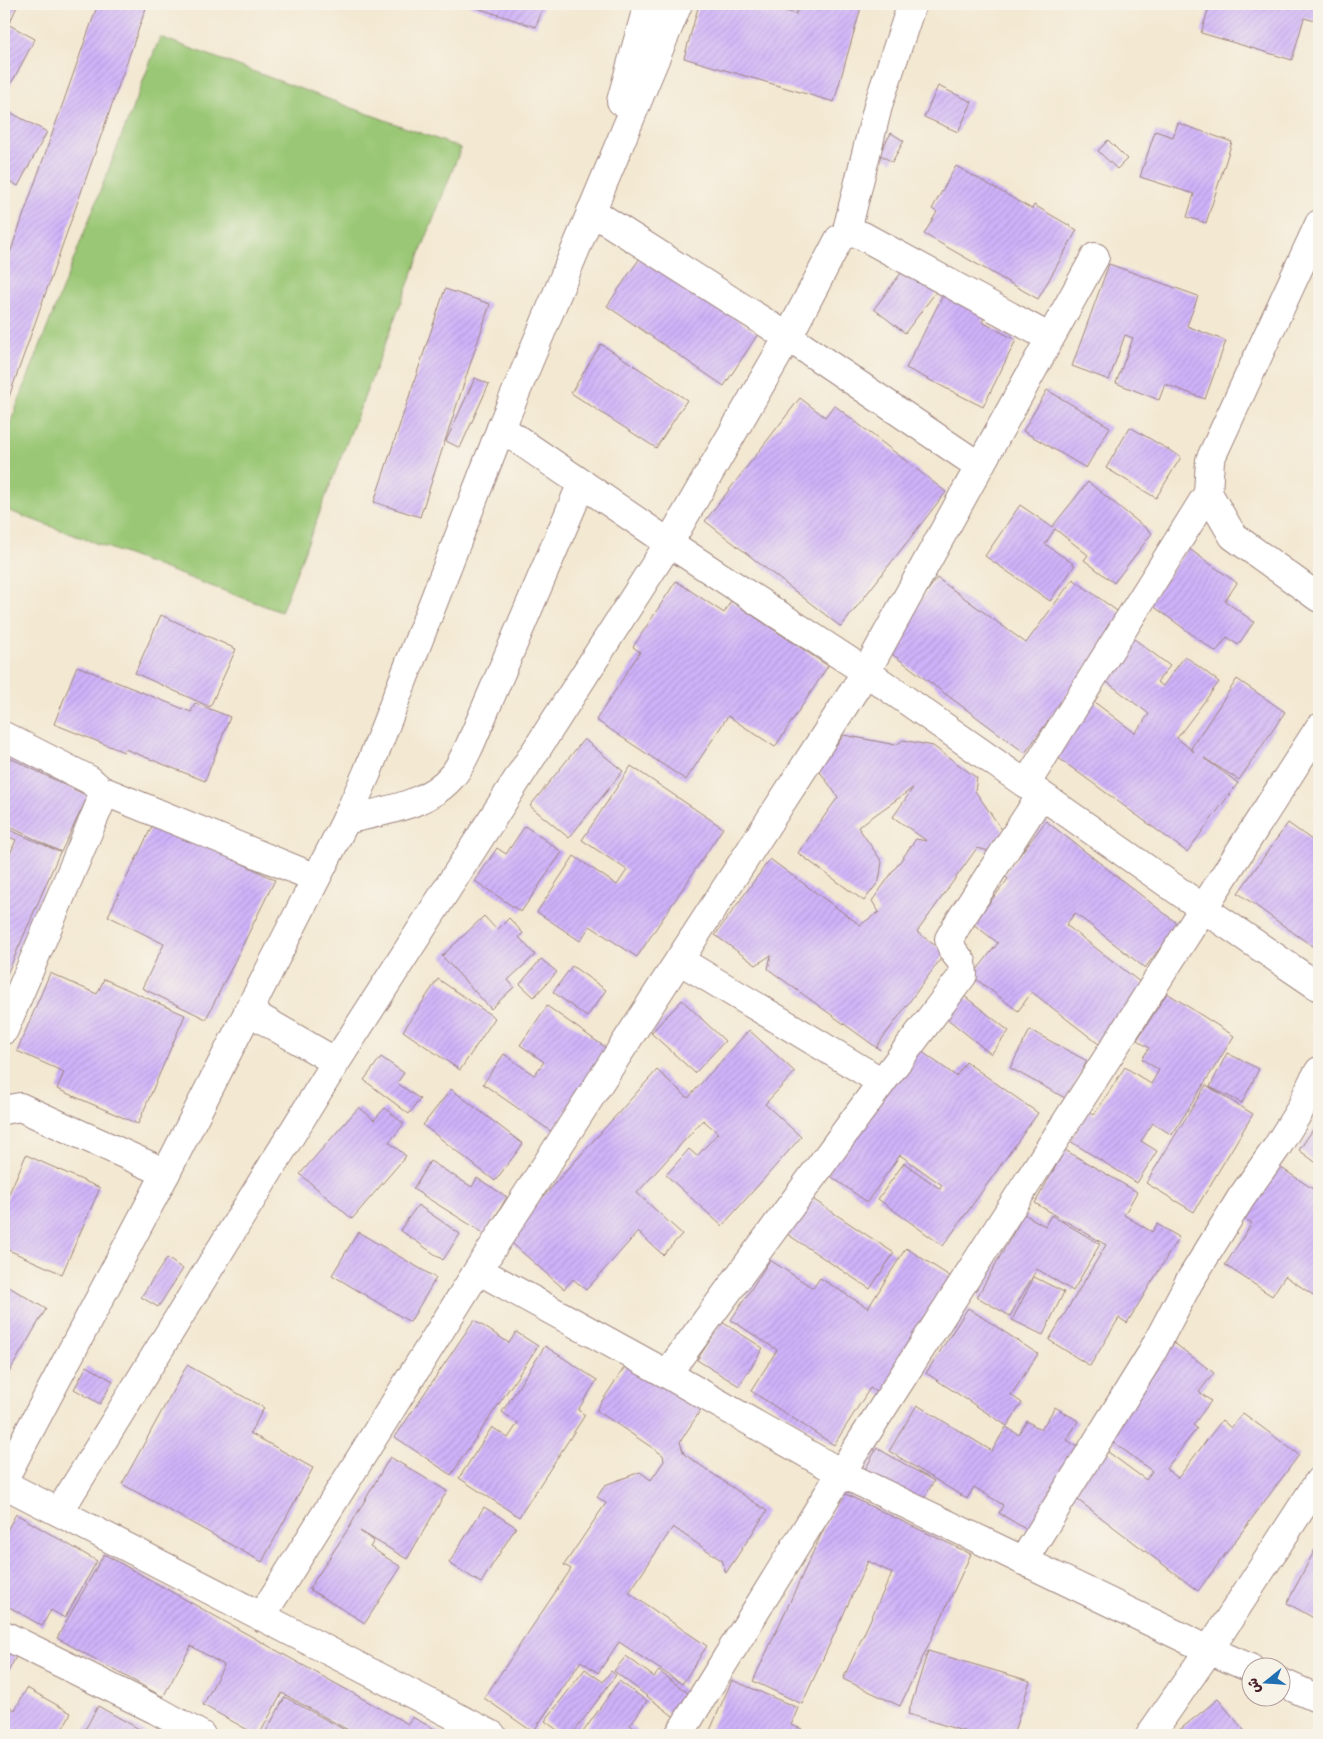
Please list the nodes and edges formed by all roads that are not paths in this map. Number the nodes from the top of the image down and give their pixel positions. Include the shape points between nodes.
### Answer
1 (648, 4) edge
2 (678, 4) edge
3 (912, 4) edge
4 (591, 211) junction
5 (1319, 224) edge
6 (846, 234) junction
7 (1095, 257) dead end
8 (788, 337) junction
9 (1050, 338) junction
10 (501, 428) junction
11 (979, 466) junction
12 (582, 483) junction
13 (1208, 493) junction
14 (669, 543) junction
15 (1319, 598) edge
16 (866, 672) junction
17 (1319, 728) edge
18 (6, 742) edge
19 (1034, 789) junction
20 (101, 790) junction
21 (346, 820) junction
22 (316, 878) junction
23 (1204, 909) junction
24 (679, 960) junction
25 (1319, 987) edge
26 (248, 1012) junction
27 (4, 1030) edge
28 (336, 1062) junction
29 (1319, 1071) edge
30 (882, 1082) junction
31 (4, 1110) edge
32 (166, 1173) junction
33 (478, 1270) junction
34 (667, 1374) junction
35 (841, 1473) junction
36 (4, 1479) edge
37 (1319, 1481) edge
38 (4, 1484) edge
39 (59, 1512) junction
40 (1023, 1561) junction
41 (261, 1617) junction
42 (4, 1635) edge
43 (1209, 1650) junction
44 (1240, 1664) edge
45 (1290, 1686) edge
46 (1319, 1698) edge
47 (201, 1735) edge
48 (492, 1735) edge
49 (679, 1735) edge
50 (1150, 1735) edge

1 - 4 street
2 - 4 street
3 - 6 street via 879,102
4 - 8 street
4 - 10 street
5 - 13 street via 1210,460
6 - 8 street via 839,238
6 - 9 street via 863,236
7 - 9 street
8 - 11 street
8 - 14 street
9 - 11 street
10 - 12 street
10 - 21 street
11 - 16 street
12 - 14 street
12 - 21 street via 470,745 454,774 438,791 416,802
13 - 15 street via 1233,536
13 - 19 street
14 - 16 street
14 - 28 street
16 - 19 street
16 - 24 street
17 - 23 street
18 - 20 street via 90,780
19 - 23 street
19 - 30 street via 950,939 953,951 962,962 964,975
20 - 22 street
20 - 27 street via 100,804
21 - 22 street
22 - 26 street
23 - 25 street
23 - 35 street
24 - 30 street
24 - 33 street
26 - 28 street
26 - 32 street
28 - 39 street
29 - 40 street via 1277,1148 1241,1198 1189,1282 1150,1356
30 - 34 street
31 - 32 street via 20,1107
32 - 36 street
33 - 34 street
33 - 41 street
34 - 35 street
35 - 40 street
35 - 49 street
37 - 43 street
38 - 39 street
39 - 41 street
40 - 43 street
41 - 48 street
42 - 47 street
43 - 44 street
43 - 50 street
45 - 46 street

